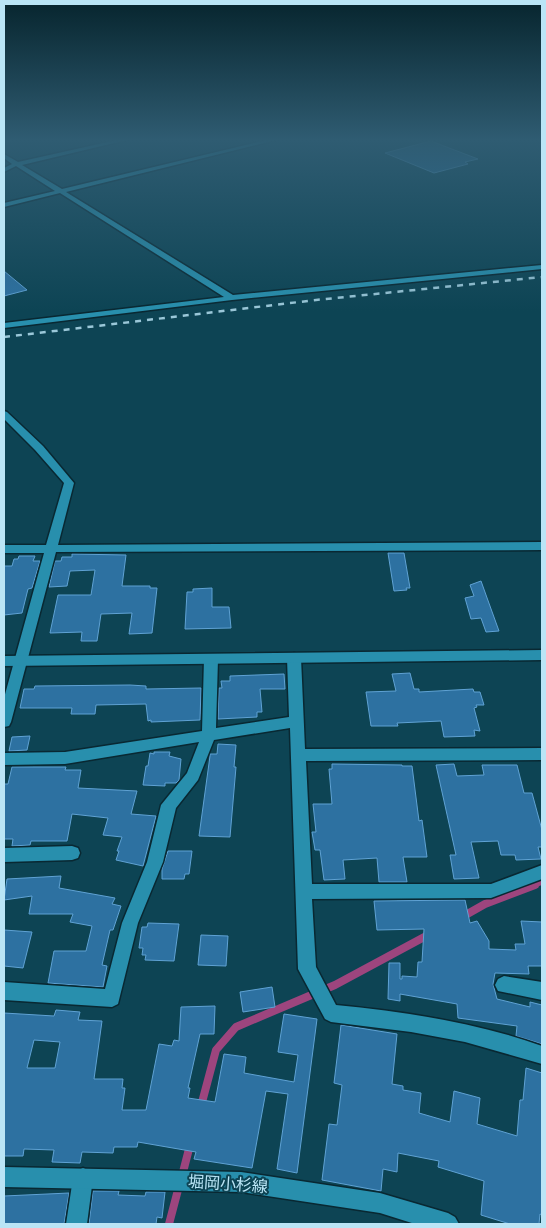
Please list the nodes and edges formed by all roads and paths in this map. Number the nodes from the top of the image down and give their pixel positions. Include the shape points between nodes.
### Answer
1 (41, 196) edge
2 (67, 196) edge
3 (4, 205) edge
4 (542, 267) edge
5 (232, 298) junction
6 (4, 326) edge
7 (4, 414) edge
8 (542, 546) edge
9 (4, 549) edge
10 (51, 549) junction
11 (542, 655) edge
12 (294, 658) junction
13 (211, 659) junction
14 (4, 661) edge
15 (21, 662) junction
16 (297, 721) junction
17 (4, 722) edge
18 (209, 735) junction
19 (542, 754) edge
20 (298, 755) junction
21 (4, 759) edge
22 (72, 853) dead end
23 (4, 855) edge
24 (542, 872) edge
25 (305, 892) junction
26 (504, 985) dead end
27 (4, 991) edge
28 (542, 991) edge
29 (542, 1055) edge
30 (4, 1177) edge
31 (83, 1178) junction
32 (76, 1224) edge
33 (448, 1224) edge

1 - 3 street
2 - 5 street
4 - 5 street
5 - 6 street
7 - 10 street via 69,483
8 - 10 street
9 - 10 street
10 - 15 street
11 - 12 street
12 - 13 street
12 - 16 street
13 - 15 street
13 - 18 street
14 - 15 street
15 - 17 street
16 - 18 street
16 - 20 street
18 - 21 street via 64,758
18 - 27 street via 194,776 169,805 155,862 130,923 112,998
19 - 20 street
20 - 25 street
22 - 23 street
24 - 25 street via 491,891
25 - 29 street via 307,969 331,1013 412,1022 510,1043
26 - 28 street
30 - 31 street, 堀岡小杉線
31 - 32 street
31 - 33 street, 堀岡小杉線 via 241,1182 380,1203

